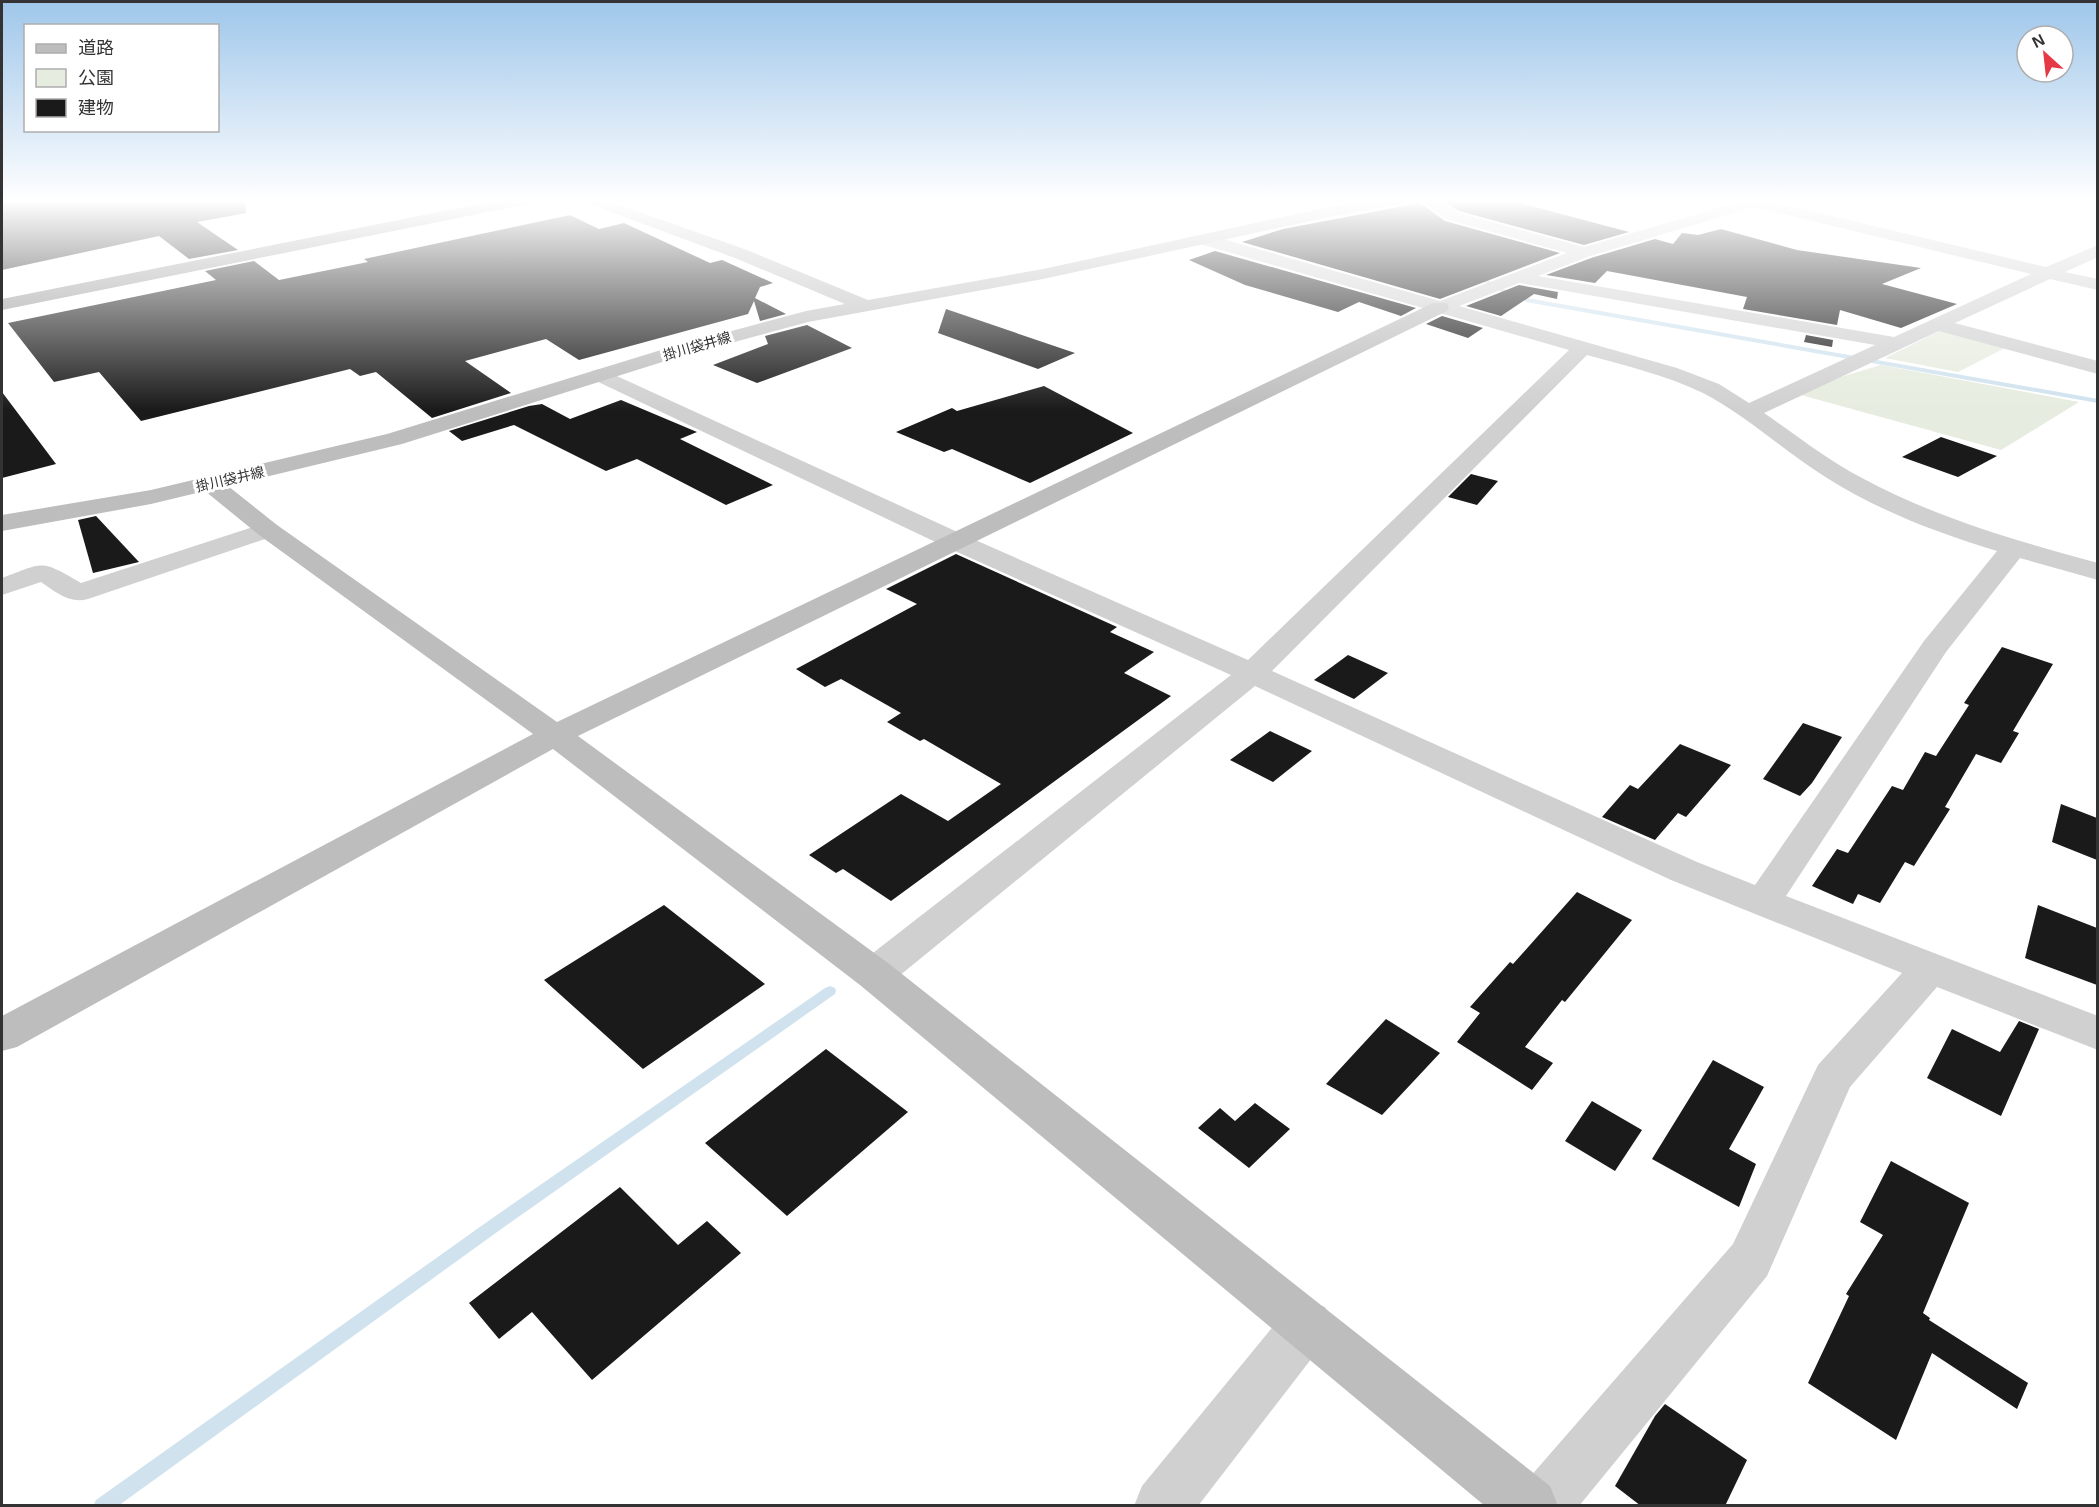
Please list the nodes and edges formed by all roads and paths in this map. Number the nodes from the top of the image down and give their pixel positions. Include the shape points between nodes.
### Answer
1 (112, 269) edge
2 (179, 269) edge
3 (778, 269) edge
4 (1065, 269) edge
5 (1308, 269) edge
6 (1541, 269) edge
7 (2036, 269) edge
8 (2053, 269) edge
9 (2047, 272) junction
10 (1520, 278) junction
11 (2097, 285) edge
12 (2, 291) edge
13 (2, 305) edge
14 (863, 305) junction
15 (1440, 307) junction
16 (1937, 324) junction
17 (1897, 342) junction
18 (1583, 347) junction
19 (2097, 368) edge
20 (599, 375) junction
21 (1747, 412) junction
22 (211, 484) junction
23 (2, 523) edge
24 (268, 530) junction
25 (955, 541) junction
26 (2013, 549) junction
27 (2097, 572) edge
28 (2, 587) edge
29 (1252, 673) junction
30 (555, 735) junction
31 (1763, 902) junction
32 (1930, 968) junction
33 (874, 974) junction
34 (2, 1035) edge
35 (2097, 1035) edge
36 (1307, 1324) junction
37 (1162, 1506) edge
38 (1530, 1506) edge
39 (1542, 1506) edge

1 - 12 highway
2 - 13 highway
3 - 14 street
4 - 14 street, 掛川袋井線
5 - 15 street
6 - 10 street
7 - 9 street
8 - 9 street
9 - 11 street
9 - 16 street
10 - 15 street
10 - 17 street
14 - 20 street, 掛川袋井線 via 756,329
15 - 18 street
15 - 25 street
16 - 17 street
16 - 19 street
17 - 21 street
18 - 21 street via 1702,384
18 - 29 street
20 - 22 street, 掛川袋井線 via 394,439
20 - 25 street
21 - 26 street via 1853,484 1909,510
22 - 23 street, 掛川袋井線
22 - 24 street
24 - 28 street via 78,593 44,572
24 - 30 street
25 - 29 street
25 - 30 street
26 - 27 street
26 - 31 street via 1935,647
29 - 31 street via 1684,871
29 - 33 street
30 - 33 street
30 - 34 street
31 - 32 street
32 - 35 street
32 - 39 street via 1833,1077 1750,1260
33 - 36 street
36 - 37 street
36 - 38 street

